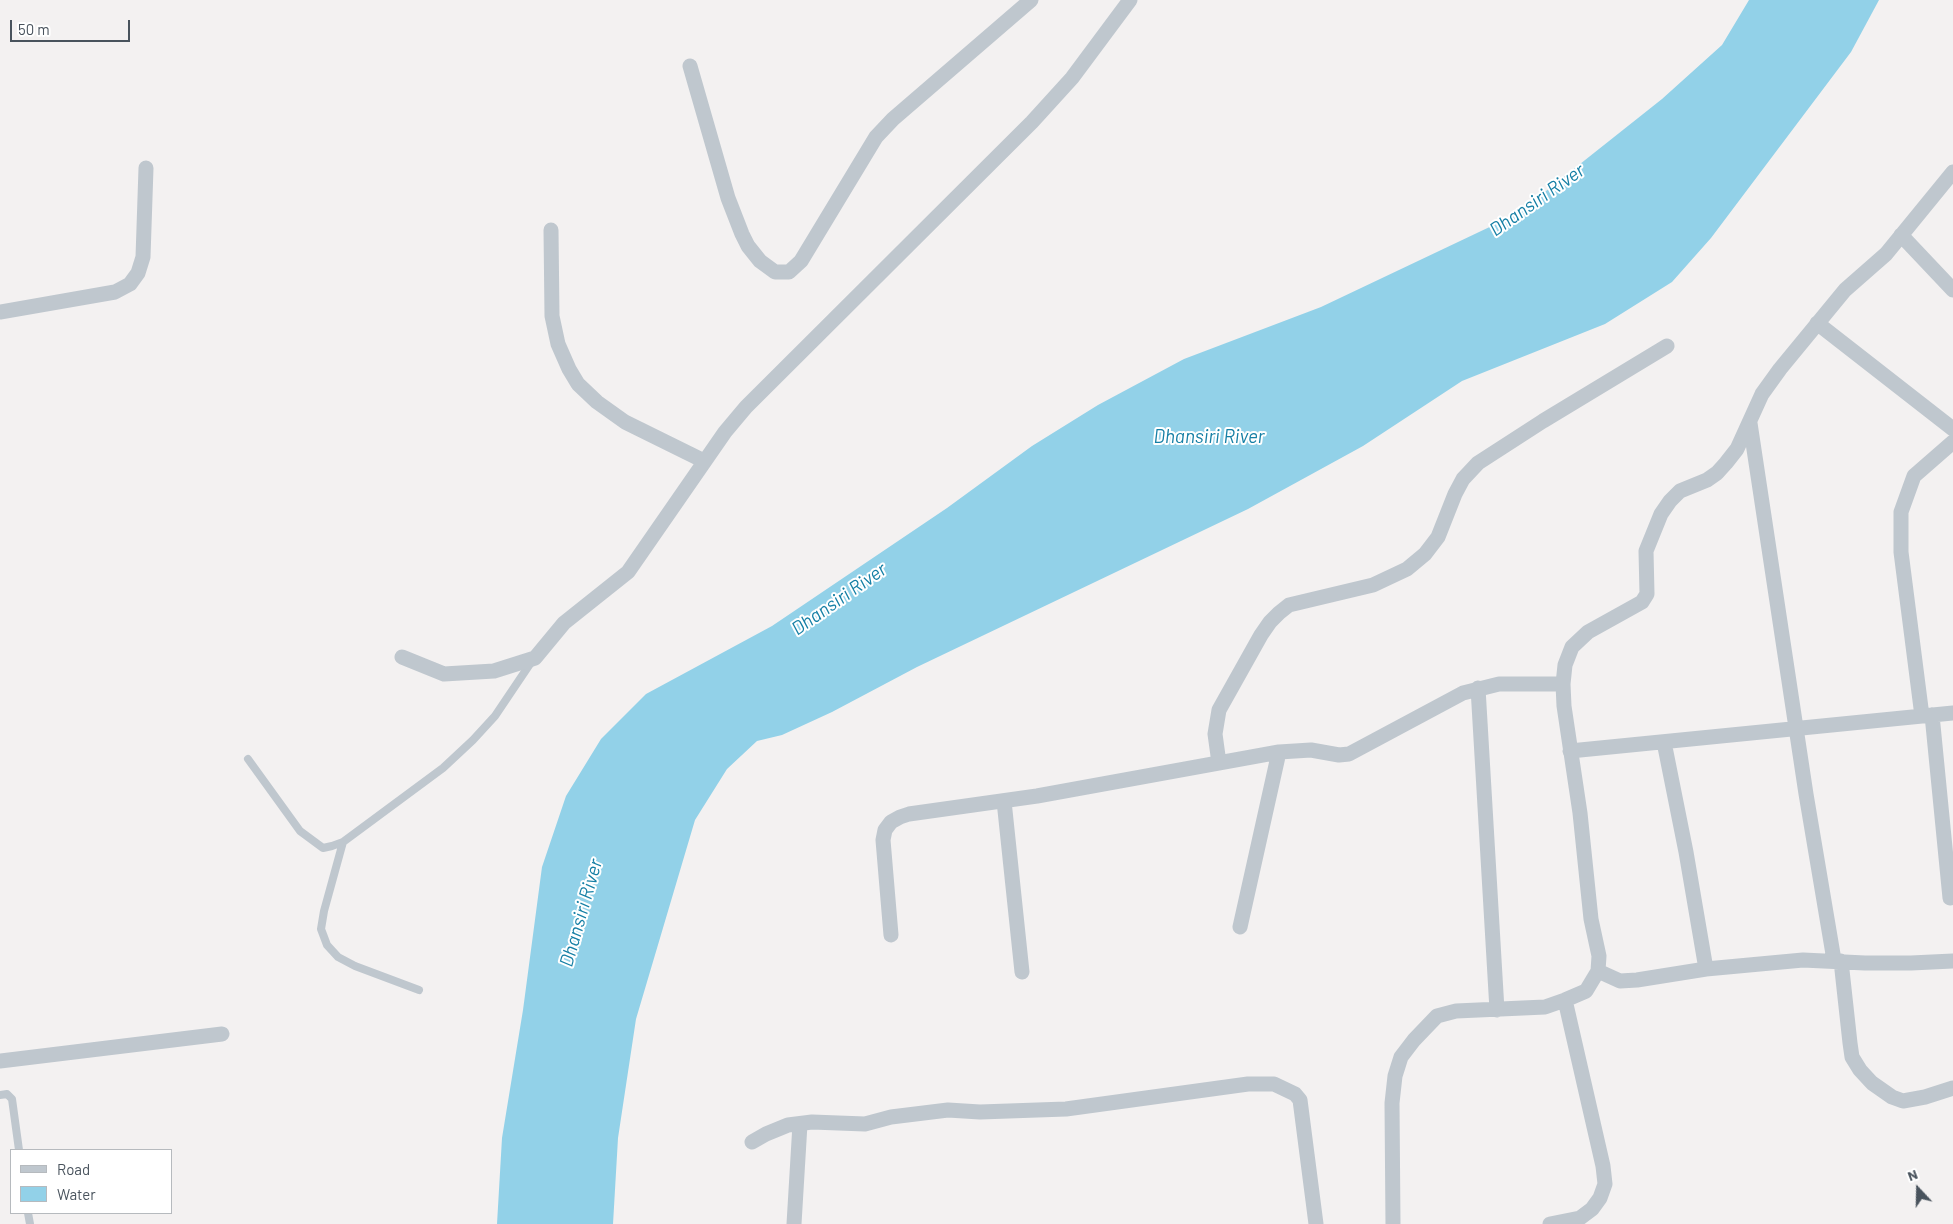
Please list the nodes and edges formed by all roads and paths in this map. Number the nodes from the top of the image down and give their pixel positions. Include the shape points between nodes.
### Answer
1 (1031, 0) edge
2 (1130, 0) edge
3 (690, 66) dead end
4 (146, 168) dead end
5 (1953, 172) edge
6 (551, 230) dead end
7 (1901, 235) junction
8 (1953, 290) edge
9 (0, 312) edge
10 (1817, 323) junction
11 (1667, 346) dead end
12 (1750, 422) junction
13 (1953, 429) edge
14 (1953, 442) edge
15 (704, 461) junction
16 (402, 656) dead end
17 (534, 658) junction
18 (1563, 684) junction
19 (1478, 688) junction
20 (1953, 713) edge
21 (1927, 715) junction
22 (1797, 728) junction
23 (1664, 742) junction
24 (1570, 751) junction
25 (1279, 752) junction
26 (248, 760) dead end
27 (1219, 763) junction
28 (1004, 801) junction
29 (343, 842) junction
30 (1950, 898) dead end
31 (1240, 927) dead end
32 (891, 935) dead end
33 (1837, 960) junction
34 (1953, 961) edge
35 (1706, 969) junction
36 (1598, 971) junction
37 (1022, 972) dead end
38 (420, 990) dead end
39 (1565, 1000) junction
40 (1497, 1010) junction
41 (222, 1034) dead end
42 (0, 1061) edge
43 (1953, 1088) edge
44 (0, 1095) edge
45 (800, 1124) junction
46 (752, 1142) dead end
47 (19, 1149) edge
48 (794, 1224) edge
49 (1316, 1224) edge
50 (1393, 1224) edge
51 (1550, 1224) edge

1 - 3 street via 876,137 801,261 788,272 775,272 760,261 742,234 728,198
2 - 15 street via 1072,78 1032,122 746,407
4 - 9 street via 143,256 138,273 130,284 115,292
5 - 7 street
6 - 15 street via 552,316 558,344 578,384 625,422
7 - 8 street
7 - 10 street via 1886,254 1845,290
10 - 12 street via 1762,394
10 - 13 street
11 - 27 street via 1478,463 1455,494 1438,537 1407,569 1373,585 1289,605 1279,613 1260,635 1219,710 1215,734
12 - 18 street via 1737,449 1717,473 1680,491 1670,501 1657,522 1646,552 1647,594 1642,602 1588,632 1572,647 1565,665
12 - 22 street
14 - 21 street via 1914,476 1901,512 1901,552
15 - 17 street via 628,572 564,623
16 - 17 street via 444,674 494,671
17 - 29 lane via 494,716 473,740 443,768
18 - 19 street via 1515,683
18 - 24 street
19 - 25 street via 1349,754 1311,750
19 - 40 street
20 - 21 street
21 - 22 street
21 - 30 street
22 - 23 street
22 - 33 street via 1816,858
23 - 24 street
23 - 35 street
24 - 36 street via 1591,918 1599,956
25 - 27 street
25 - 31 street
26 - 29 lane via 300,831 323,848
27 - 28 street
28 - 32 street via 909,814 891,822 884,830
28 - 37 street
29 - 38 lane via 321,929 327,945 355,966
33 - 34 street
33 - 35 street
33 - 43 street via 1852,1057 1860,1070 1872,1083 1903,1101
35 - 36 street via 1620,981
36 - 39 street via 1586,991
39 - 40 street via 1546,1007
39 - 51 street via 1605,1184 1592,1209 1580,1218
40 - 50 street via 1456,1011 1437,1016 1401,1056 1392,1103
41 - 42 street
44 - 47 lane via 12,1098
45 - 46 street via 788,1125
45 - 48 street
45 - 49 street via 865,1124 891,1117 948,1110 1066,1109 1248,1084 1274,1084 1300,1100

